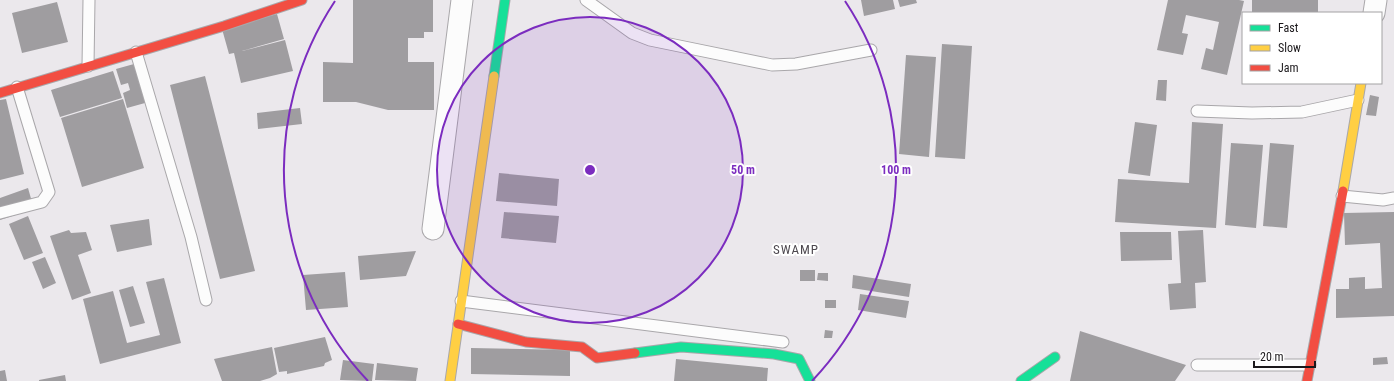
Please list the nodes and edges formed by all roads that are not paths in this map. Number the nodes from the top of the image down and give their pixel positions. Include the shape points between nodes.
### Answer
1 (89, 0) edge
2 (302, 0) edge
3 (462, 0) edge
4 (505, 0) edge
5 (586, 0) edge
6 (1376, 0) edge
7 (1374, 12) edge
8 (871, 50) dead end
9 (136, 52) junction
10 (88, 66) junction
11 (1361, 84) edge
12 (17, 87) junction
13 (0, 93) edge
14 (1358, 100) junction
15 (1198, 111) dead end
16 (1342, 196) junction
17 (1394, 198) edge
18 (0, 213) edge
19 (433, 229) dead end
20 (206, 300) dead end
21 (461, 301) junction
22 (458, 324) junction
23 (783, 342) dead end
24 (1055, 357) dead end
25 (1198, 365) dead end
26 (1310, 365) junction
27 (450, 381) edge
28 (810, 381) edge
29 (1021, 381) edge
30 (1307, 381) edge

1 - 10 lane
2 - 9 street
3 - 19 street
4 - 21 street
5 - 8 lane via 632,33 650,40 772,65 796,64
6 - 7 street
9 - 10 street
9 - 20 lane via 191,237
10 - 12 street
11 - 14 street
12 - 13 street
12 - 18 lane via 49,192 42,202
14 - 15 lane via 1302,112
14 - 16 street
16 - 17 lane via 1383,200
16 - 26 street
21 - 22 street
21 - 23 lane
22 - 27 street
22 - 28 street via 526,342 582,347 597,358 681,347 774,354 799,359
24 - 29 street
25 - 26 lane
26 - 30 street

